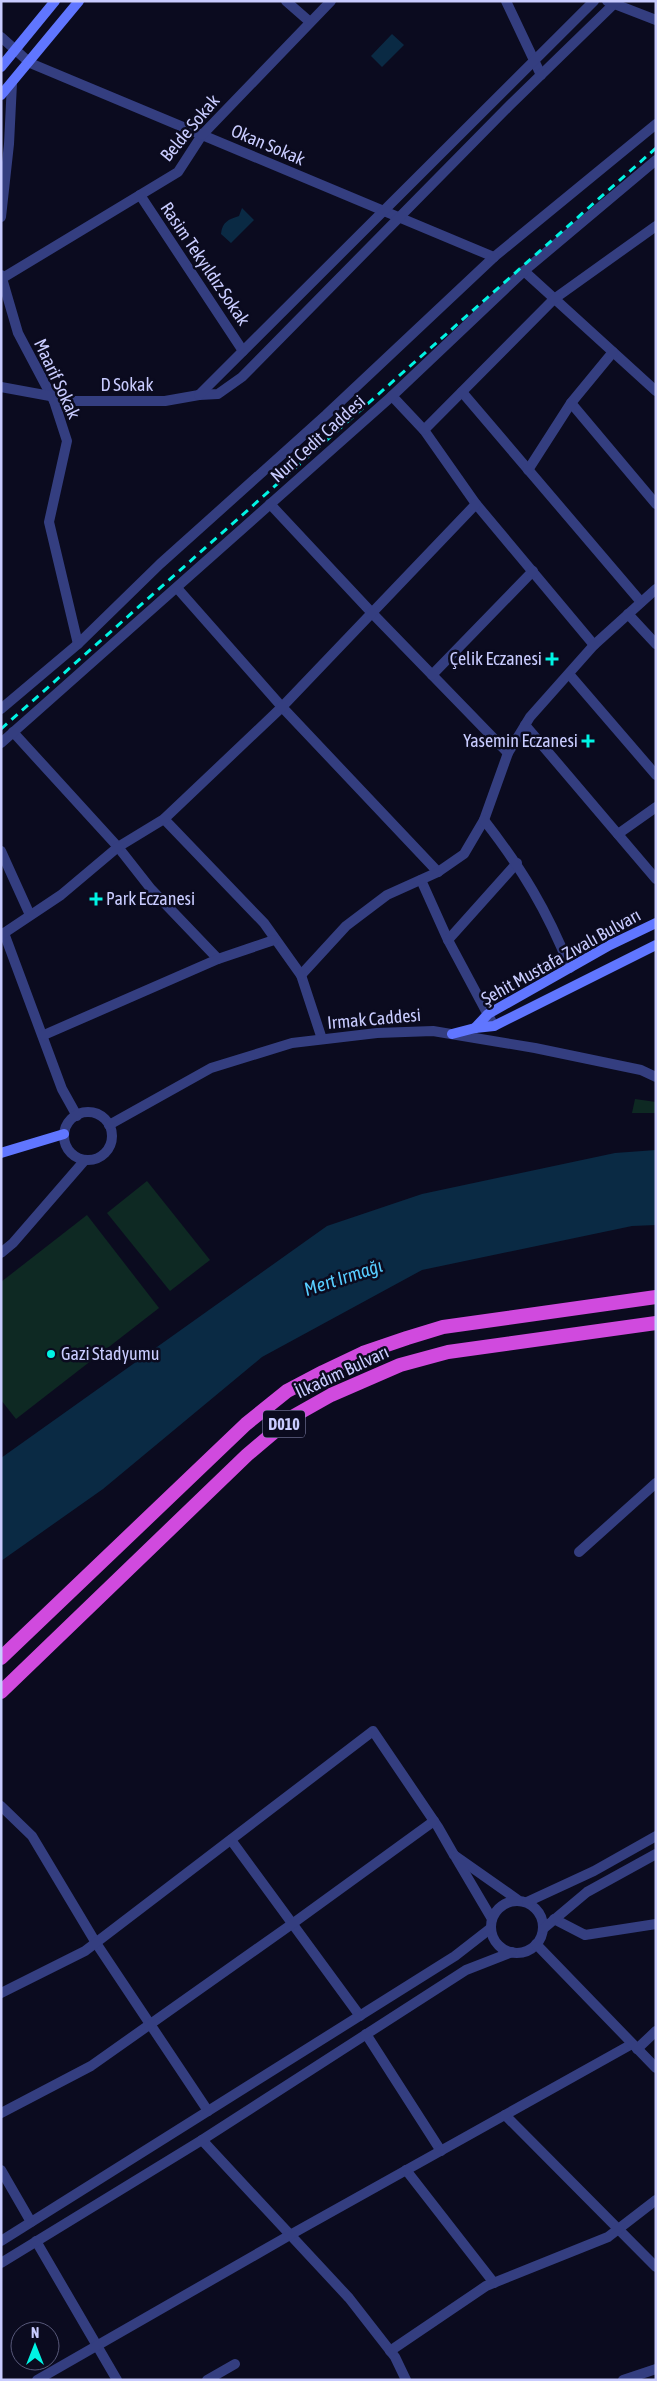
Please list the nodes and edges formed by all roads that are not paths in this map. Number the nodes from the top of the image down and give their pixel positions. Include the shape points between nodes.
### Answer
1 (55, 1) edge
2 (79, 1) edge
3 (286, 1) edge
4 (330, 1) edge
5 (506, 1) edge
6 (594, 1) edge
7 (613, 2) edge
8 (656, 20) edge
9 (310, 22) junction
10 (1, 37) edge
11 (15, 49) junction
12 (534, 60) junction
13 (30, 63) junction
14 (1, 67) edge
15 (541, 75) junction
16 (12, 83) junction
17 (1, 96) edge
18 (656, 124) edge
19 (202, 135) junction
20 (656, 160) edge
21 (140, 195) junction
22 (383, 211) junction
23 (1, 217) edge
24 (400, 218) junction
25 (656, 226) edge
26 (494, 257) junction
27 (524, 271) junction
28 (1, 275) edge
29 (2, 279) edge
30 (554, 300) junction
31 (243, 350) junction
32 (613, 352) junction
33 (1, 388) edge
34 (656, 391) edge
35 (462, 392) junction
36 (199, 395) junction
37 (392, 396) junction
38 (52, 399) junction
39 (571, 403) junction
40 (424, 430) junction
41 (528, 470) junction
42 (270, 504) junction
43 (476, 504) junction
44 (656, 504) edge
45 (532, 571) junction
46 (177, 588) junction
47 (656, 589) edge
48 (641, 602) junction
49 (372, 613) junction
50 (628, 614) junction
51 (78, 644) junction
52 (656, 644) edge
53 (594, 646) junction
54 (569, 674) junction
55 (432, 675) junction
56 (282, 707) junction
57 (1, 709) edge
58 (526, 725) junction
59 (13, 732) junction
60 (1, 743) edge
61 (508, 754) junction
62 (656, 775) edge
63 (656, 808) edge
64 (164, 819) junction
65 (484, 820) junction
66 (618, 834) junction
67 (118, 847) junction
68 (1, 851) edge
69 (517, 863) junction
70 (438, 872) junction
71 (656, 879) edge
72 (421, 880) junction
73 (30, 915) junction
74 (656, 923) edge
75 (2, 934) edge
76 (274, 940) junction
77 (448, 940) junction
78 (656, 945) edge
79 (218, 959) junction
80 (570, 968) junction
81 (301, 975) junction
82 (488, 1014) junction
83 (494, 1026) junction
84 (475, 1028) junction
85 (452, 1034) junction
86 (44, 1035) junction
87 (322, 1040) junction
88 (656, 1077) edge
89 (76, 1116) junction
90 (109, 1125) junction
91 (64, 1134) junction
92 (1, 1153) edge
93 (85, 1160) junction
94 (1, 1252) edge
95 (656, 1298) edge
96 (656, 1323) edge
97 (656, 1482) edge
98 (579, 1552) dead end
99 (1, 1658) edge
100 (1, 1692) edge
101 (1, 1806) edge
102 (434, 1820) junction
103 (656, 1836) edge
104 (231, 1840) junction
105 (656, 1854) edge
106 (454, 1855) junction
107 (522, 1901) junction
108 (554, 1919) junction
109 (292, 1924) junction
110 (491, 1924) junction
111 (656, 1924) edge
112 (543, 1929) junction
113 (96, 1944) junction
114 (536, 1944) junction
115 (512, 1952) junction
116 (1, 1993) edge
117 (360, 2016) junction
118 (151, 2026) junction
119 (656, 2031) edge
120 (366, 2034) junction
121 (635, 2046) junction
122 (656, 2068) edge
123 (208, 2111) junction
124 (1, 2113) edge
125 (505, 2115) junction
126 (202, 2140) junction
127 (440, 2151) junction
128 (1, 2170) edge
129 (406, 2170) junction
130 (656, 2200) edge
131 (31, 2222) junction
132 (618, 2229) junction
133 (290, 2235) junction
134 (1, 2241) edge
135 (36, 2242) junction
136 (1, 2263) edge
137 (656, 2267) edge
138 (494, 2283) junction
139 (97, 2345) junction
140 (390, 2351) junction
141 (235, 2364) dead end
142 (656, 2369) edge
143 (37, 2380) edge
144 (117, 2380) edge
145 (207, 2380) edge
146 (406, 2380) edge
147 (623, 2380) edge

1 - 11 main road
2 - 13 main road
3 - 9 street
4 - 9 street, Belde Sokak
5 - 12 street
6 - 12 street
7 - 8 street
7 - 15 street, D Sokak
9 - 19 street, Belde Sokak
10 - 11 street
11 - 13 street
11 - 14 main road
12 - 15 street
12 - 22 street
13 - 16 main road
13 - 19 street, Okan Sokak
15 - 24 street, D Sokak
16 - 17 main road
16 - 23 street
18 - 26 street
19 - 21 street, Belde Sokak via 178,172
19 - 22 street, Okan Sokak
20 - 27 street, Nuri Cedit Caddesi
21 - 29 street, Belde Sokak
21 - 31 street, Rasim Tekyıldız Sokak
22 - 24 street, Okan Sokak
22 - 31 street
24 - 26 street, Okan Sokak
24 - 36 street, D Sokak via 242,377 218,394
25 - 30 street
26 - 51 street via 326,415 160,564
27 - 30 street
27 - 37 street, Nuri Cedit Caddesi
28 - 29 street, Maarif Sokak
29 - 38 street, Maarif Sokak via 18,333
30 - 32 street
30 - 35 street
31 - 36 street
32 - 34 street
32 - 39 street
33 - 38 street, D Sokak
35 - 40 street
35 - 41 street
36 - 38 street, D Sokak via 165,401
37 - 40 street
37 - 42 street, Nuri Cedit Caddesi
38 - 51 street, Maarif Sokak via 67,442 49,522
39 - 41 street
39 - 44 street
40 - 43 street
41 - 48 street
42 - 46 street, Nuri Cedit Caddesi
42 - 49 street
43 - 45 street
43 - 49 street
45 - 53 street
45 - 55 street
46 - 56 street
46 - 59 street, Nuri Cedit Caddesi
47 - 48 street
48 - 50 street
49 - 55 street
49 - 56 street
50 - 52 street
50 - 53 street
51 - 57 street
53 - 54 street
54 - 58 street
54 - 62 street
55 - 61 street
56 - 64 street
56 - 70 street
58 - 61 street
58 - 66 street
59 - 60 street, Nuri Cedit Caddesi
59 - 67 street
61 - 65 street
63 - 66 street
64 - 67 street
64 - 76 street via 264,923
65 - 69 street
65 - 70 street via 464,854
66 - 71 street
67 - 73 street via 61,895
67 - 79 street via 151,889
68 - 73 street
69 - 77 street
69 - 80 street via 554,927
70 - 72 street
72 - 77 street
72 - 81 street via 388,896 346,926
73 - 75 street
74 - 80 main road, Şehit Mustafa Zıvalı Bulvarı
75 - 86 street
76 - 79 street
76 - 81 street
77 - 82 street
78 - 83 main road, Şehit Mustafa Zıvalı Bulvarı
79 - 86 street
80 - 82 main road, Şehit Mustafa Zıvalı Bulvarı
81 - 87 street
82 - 83 street
82 - 84 main road, Şehit Mustafa Zıvalı Bulvarı
83 - 84 main road, Şehit Mustafa Zıvalı Bulvarı
84 - 85 main road
85 - 87 street, Irmak Caddesi via 424,1031
85 - 88 street, Irmak Caddesi via 641,1070
86 - 89 street via 62,1089
87 - 90 street, Irmak Caddesi via 292,1043 210,1068
89 - 90 street via 84,1113 98,1115
89 - 91 street
90 - 93 street via 112,1132 110,1146 100,1157
91 - 92 main road
91 - 93 street via 67,1148
93 - 94 street via 13,1243
95 - 99 highway, İlkadım Bulvarı / D010 via 443,1328 363,1353 287,1392 246,1424
96 - 100 highway, İlkadım Bulvarı / D010 via 448,1352 400,1365 331,1395 292,1417 247,1455
97 - 98 street
101 - 113 street via 32,1836
102 - 104 street via 372,1731
102 - 106 street
102 - 109 street
103 - 107 street via 594,1872
104 - 109 street
104 - 113 street
105 - 108 street via 587,1892
106 - 107 street
106 - 110 street
107 - 110 street via 502,1905
107 - 112 street via 539,1913
108 - 111 street via 585,1935
108 - 112 street
109 - 117 street
109 - 118 street
110 - 115 street via 497,1944
110 - 117 street via 455,1956
112 - 114 street
113 - 116 street
113 - 118 street
114 - 115 street via 521,1952
114 - 121 street
115 - 120 street via 466,1970
117 - 123 street
118 - 123 street
118 - 124 street via 92,2066
119 - 121 street
120 - 126 street
120 - 127 street
121 - 122 street
121 - 125 street
123 - 131 street
125 - 127 street
125 - 132 street
126 - 133 street
126 - 135 street
127 - 129 street
128 - 131 street
129 - 133 street
129 - 138 street
130 - 132 street
131 - 134 street
132 - 137 street
132 - 138 street via 608,2237
133 - 139 street
133 - 140 street via 349,2298
135 - 136 street
135 - 139 street
138 - 140 street
139 - 143 street
139 - 144 street
140 - 146 street
141 - 145 street
142 - 147 street

